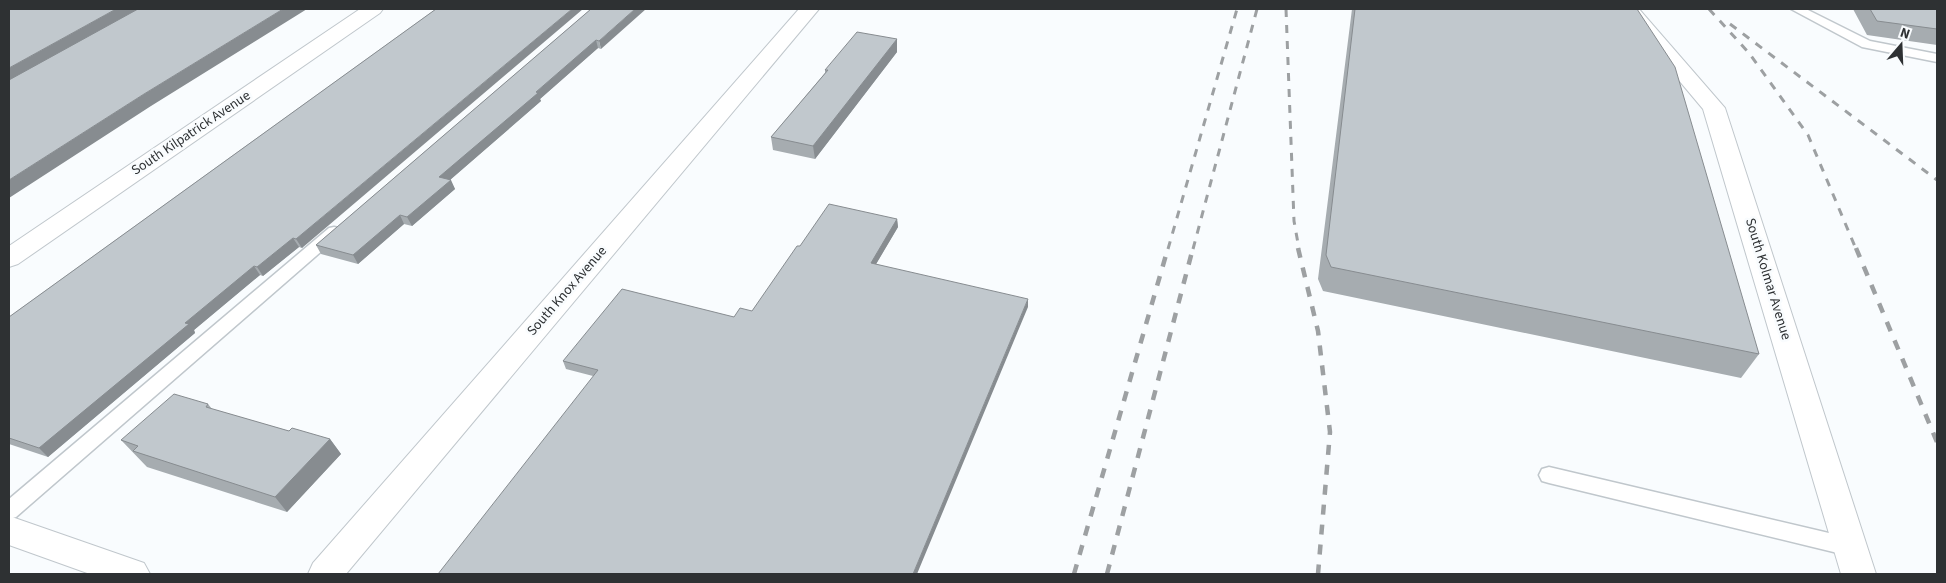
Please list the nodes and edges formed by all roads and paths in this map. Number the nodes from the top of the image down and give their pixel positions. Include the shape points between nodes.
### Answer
1 (373, 9) edge
2 (809, 9) edge
3 (1629, 9) edge
4 (1797, 9) edge
5 (1937, 58) edge
6 (344, 223) edge
7 (9, 258) edge
8 (1549, 475) dead end
9 (9, 512) edge
10 (9, 530) edge
11 (1850, 547) junction
12 (132, 574) edge
13 (325, 574) edge
14 (1859, 574) edge

1 - 7 street, South Kilpatrick Avenue
2 - 13 street, South Knox Avenue
3 - 11 street, South Kolmar Avenue via 1714,108
4 - 5 lane via 1866,44
6 - 9 lane
8 - 11 lane
10 - 12 street
11 - 14 street, South Kolmar Avenue

